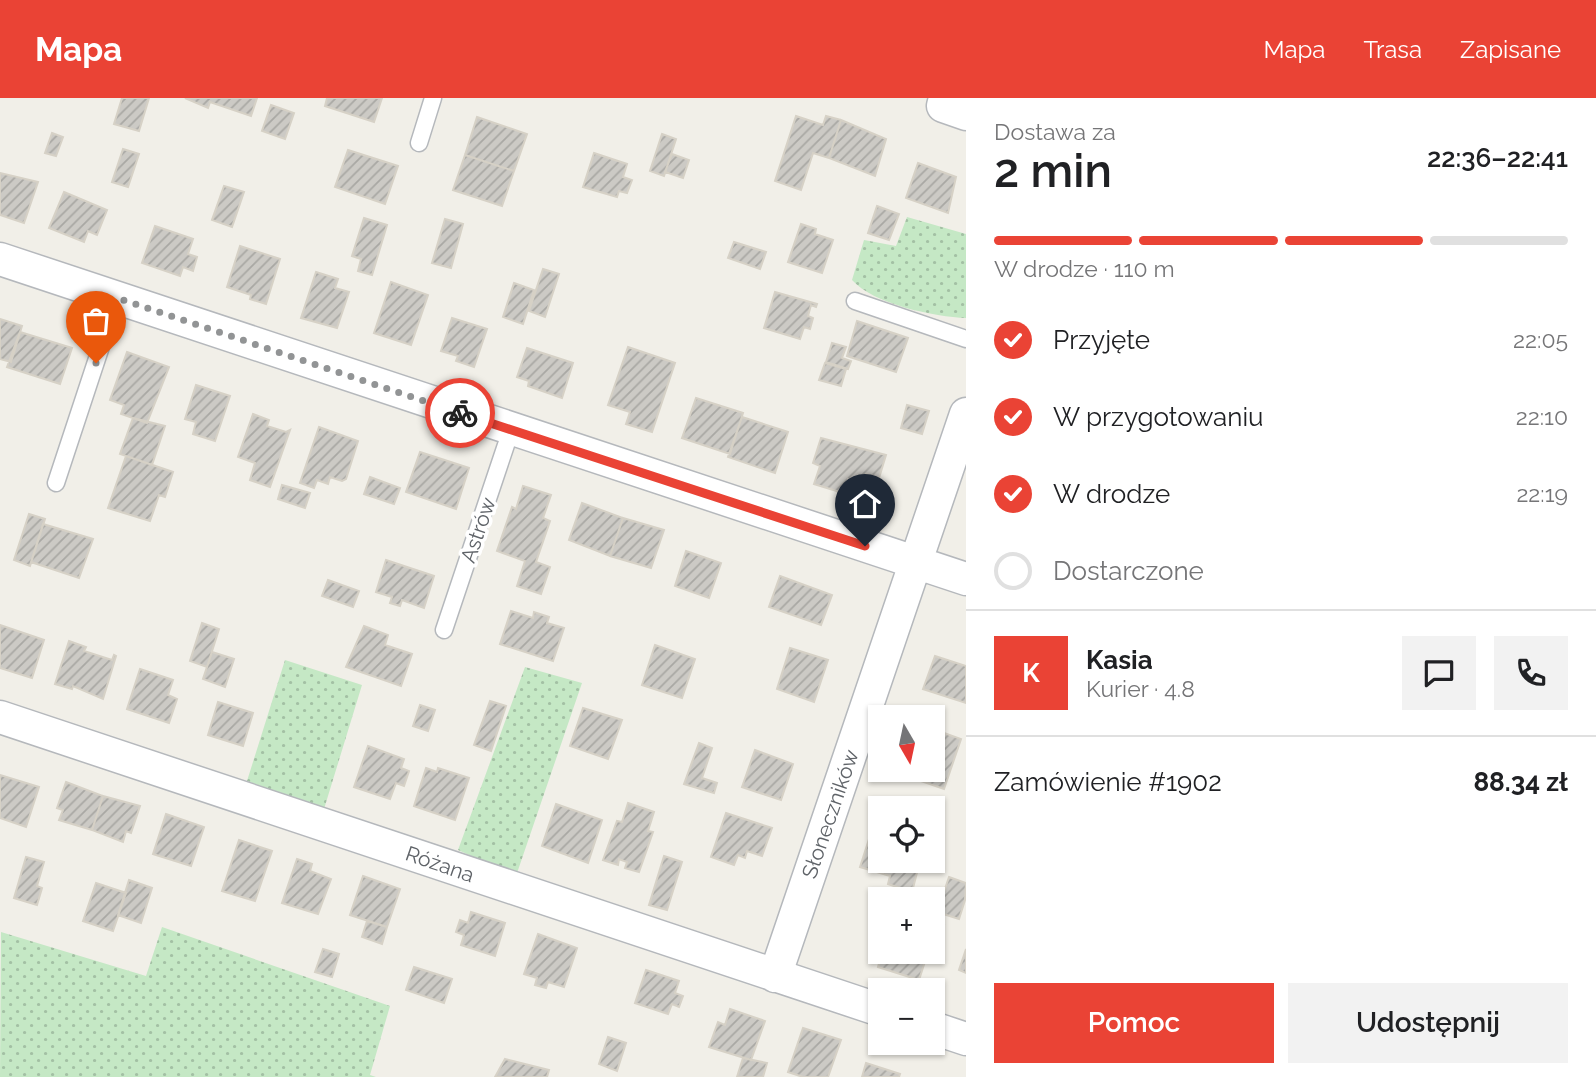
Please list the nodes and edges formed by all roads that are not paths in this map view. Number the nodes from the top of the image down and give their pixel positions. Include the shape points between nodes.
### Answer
1 (433, 98) edge
2 (419, 144) dead end
3 (0, 259) edge
4 (117, 298) junction
5 (855, 301) dead end
6 (966, 340) edge
7 (966, 414) edge
8 (511, 430) junction
9 (56, 483) dead end
10 (916, 563) junction
11 (966, 579) edge
12 (444, 630) dead end
13 (0, 716) edge
14 (775, 976) junction
15 (868, 1006) edge
16 (945, 1032) edge
17 (966, 1039) edge

1 - 2 lane
3 - 4 street
4 - 8 street
4 - 9 lane
5 - 6 lane
7 - 10 street, Słoneczników
8 - 10 street
8 - 12 lane, Astrów
10 - 11 street
10 - 14 street, Słoneczników
13 - 14 street, Różana
14 - 15 street, Różana
16 - 17 street

